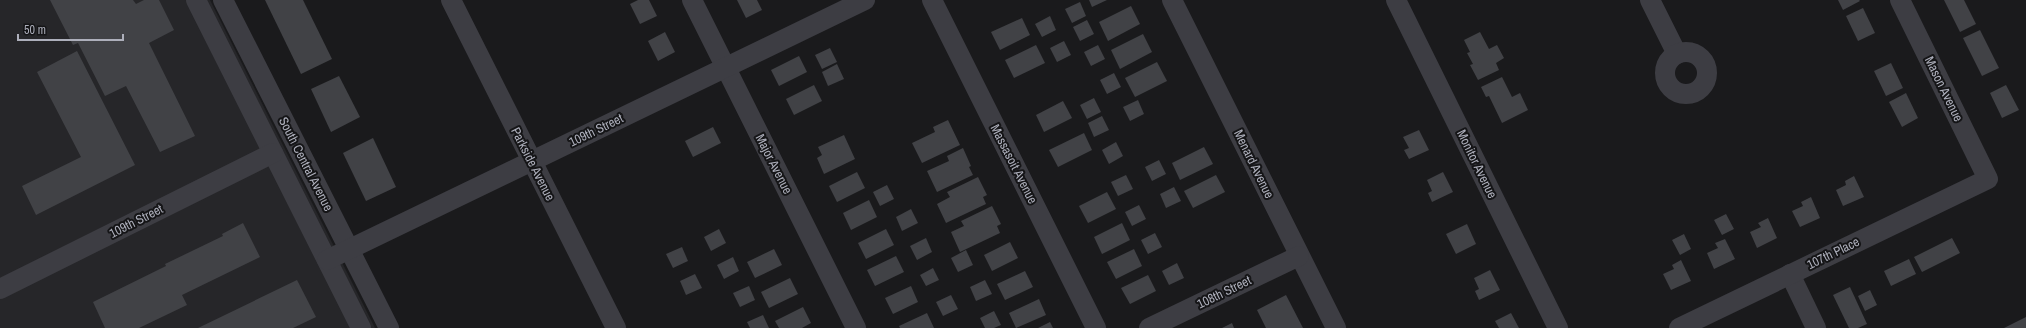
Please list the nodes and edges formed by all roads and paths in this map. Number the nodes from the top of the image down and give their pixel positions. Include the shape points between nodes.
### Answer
1 (196, 0) edge
2 (223, 0) edge
3 (451, 0) edge
4 (692, 0) edge
5 (864, 0) edge
6 (932, 0) edge
7 (1172, 0) edge
8 (1396, 0) edge
9 (1650, 0) edge
10 (1900, 0) edge
11 (1677, 54) dead end
12 (726, 67) junction
13 (273, 153) junction
14 (531, 161) junction
15 (1988, 179) joint
16 (349, 249) junction
17 (1299, 256) junction
18 (327, 260) junction
19 (1790, 274) junction
20 (0, 289) edge
21 (361, 328) edge
22 (389, 328) edge
23 (616, 328) edge
24 (856, 328) edge
25 (1096, 328) edge
26 (1149, 328) edge
27 (1336, 328) edge
28 (1558, 328) edge
29 (1678, 328) edge
30 (1816, 328) edge

1 - 13 street, South Central Avenue
2 - 16 street, South Central Avenue
3 - 14 street, Parkside Avenue
4 - 12 street, Major Avenue
5 - 12 street, 109th Street
6 - 25 street, Massasoit Avenue
7 - 17 street, Menard Avenue
8 - 28 street, Monitor Avenue
9 - 11 street
10 - 15 street, Mason Avenue
12 - 14 street, 109th Street
12 - 24 street, Major Avenue
13 - 18 street, South Central Avenue
13 - 20 street, 109th Street
14 - 16 street, 109th Street
14 - 23 street, Parkside Avenue
15 - 19 street, 107th Place
16 - 18 street, 109th Street
16 - 22 street, South Central Avenue
17 - 26 street, 108th Street
17 - 27 street, Menard Avenue
18 - 21 street, South Central Avenue
19 - 29 street, 107th Place
19 - 30 street

